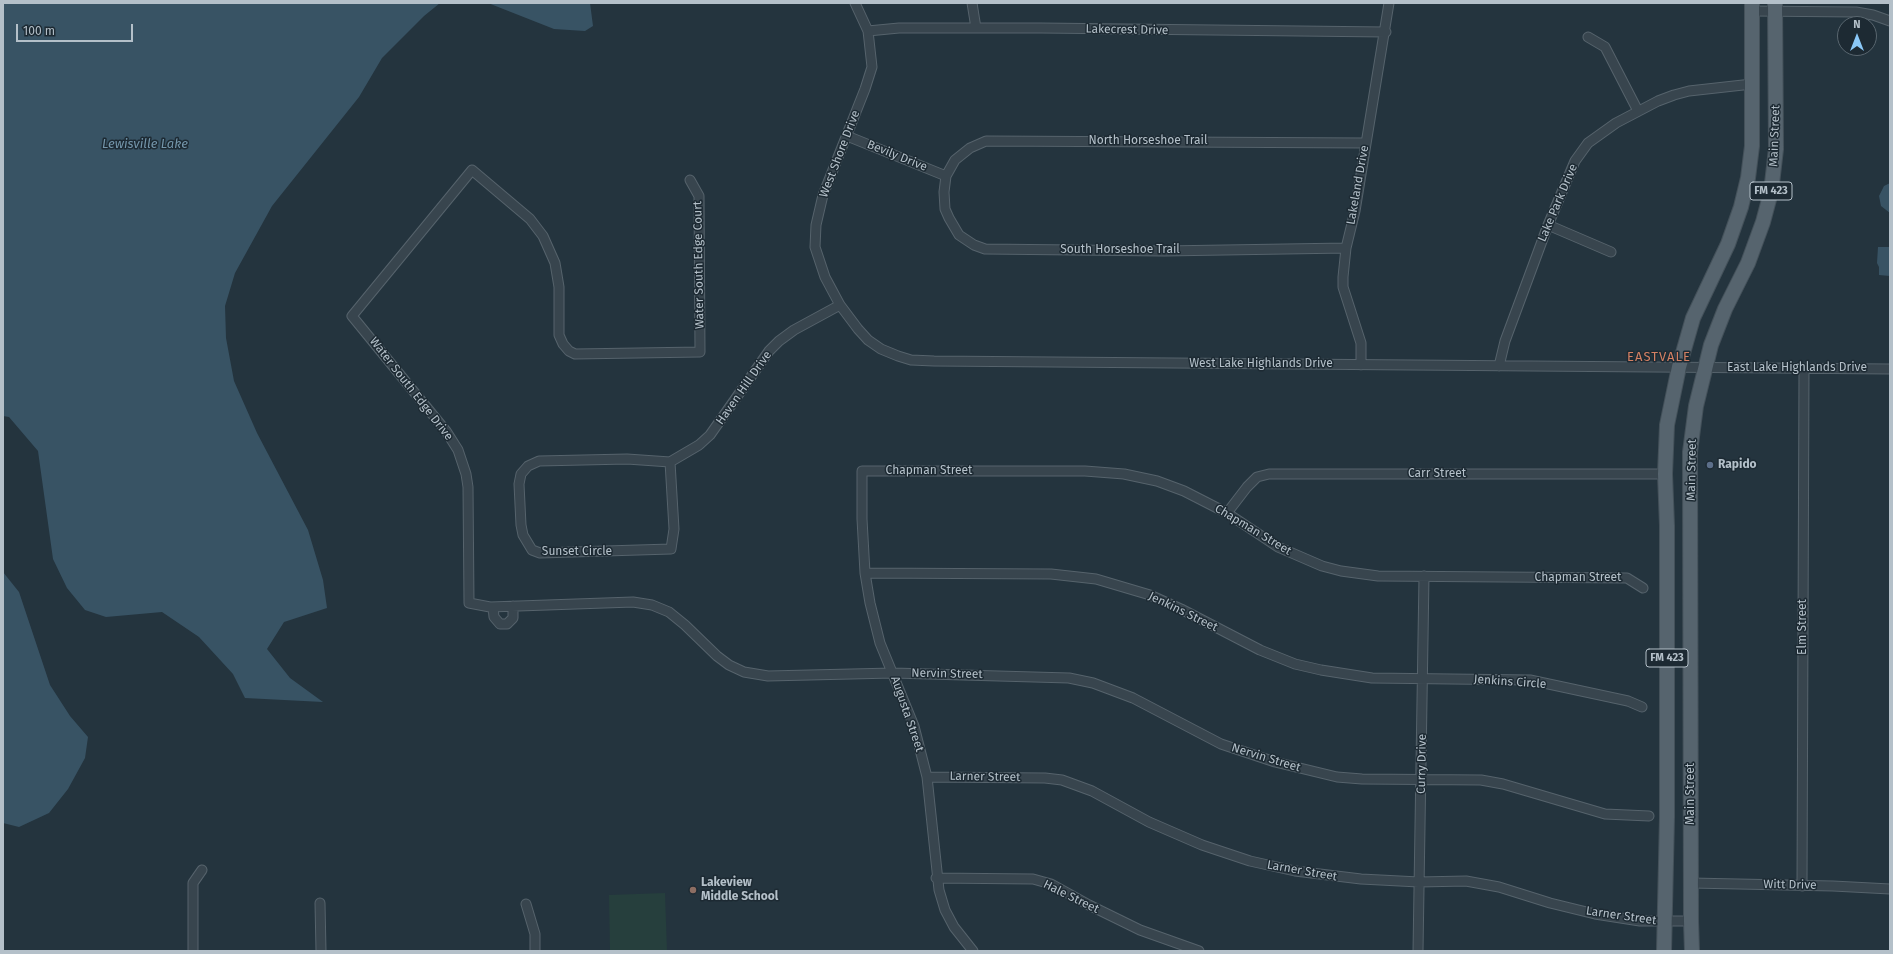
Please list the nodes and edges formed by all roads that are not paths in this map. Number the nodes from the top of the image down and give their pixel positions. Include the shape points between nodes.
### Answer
1 (855, 3) edge
2 (972, 3) edge
3 (1389, 3) edge
4 (1752, 7) edge
5 (1775, 7) edge
6 (1890, 21) edge
7 (976, 28) junction
8 (868, 31) junction
9 (1386, 32) junction
10 (1588, 37) dead end
11 (1752, 84) junction
12 (1638, 112) junction
13 (847, 136) junction
14 (1366, 143) junction
15 (946, 176) junction
16 (690, 180) dead end
17 (1548, 225) junction
18 (1346, 248) junction
19 (1611, 252) dead end
20 (840, 305) junction
21 (700, 352) joint
22 (1361, 365) junction
23 (1499, 366) junction
24 (1680, 367) junction
25 (1704, 368) junction
26 (1804, 369) junction
27 (1890, 369) edge
28 (670, 462) junction
29 (862, 471) joint
30 (1665, 474) junction
31 (1227, 513) junction
32 (865, 572) junction
33 (1424, 576) junction
34 (1642, 588) dead end
35 (513, 606) junction
36 (493, 607) junction
37 (893, 672) junction
38 (1423, 678) junction
39 (1642, 707) dead end
40 (927, 777) junction
41 (1422, 780) junction
42 (1648, 816) dead end
43 (202, 870) dead end
44 (936, 878) junction
45 (1419, 882) junction
46 (1691, 883) junction
47 (1802, 886) junction
48 (1890, 888) edge
49 (320, 903) dead end
50 (526, 904) dead end
51 (1691, 921) junction
52 (1664, 922) junction
53 (193, 951) edge
54 (321, 951) edge
55 (535, 951) edge
56 (972, 951) edge
57 (1199, 951) edge
58 (1418, 951) edge
59 (1664, 951) edge
60 (1692, 951) edge

1 - 8 street, West Shore Drive
2 - 7 street
3 - 9 street, Lakeland Drive
4 - 5 street
4 - 11 main road, Main Street / FM 423
5 - 6 street via 1856,12
5 - 25 main road, Main Street / FM 423 via 1776,149 1771,192 1748,262 1725,309
7 - 8 street, Lakecrest Drive via 899,28
7 - 9 street, Lakecrest Drive
8 - 13 street, West Shore Drive via 872,68
9 - 14 street, Lakeland Drive
10 - 12 street via 1605,47
11 - 12 street, Lake Park Drive via 1688,91 1658,101
11 - 24 main road, Main Street / FM 423 via 1752,146 1741,207 1728,244 1694,318
12 - 17 street, Lake Park Drive via 1600,134 1580,152 1567,176
13 - 15 street, Bevily Drive
13 - 20 street, West Shore Drive via 818,210 815,238 818,259
14 - 15 street, North Horseshoe Trail via 986,141 970,148 955,160
14 - 18 street, Lakeland Drive via 1355,212
15 - 18 street, South Horseshoe Trail via 944,192 948,218 960,235 985,249 1164,251
16 - 21 street, Water South Edge Court via 699,196
17 - 19 street
17 - 23 street, Lake Park Drive via 1505,341
18 - 22 street, Lakeland Drive via 1343,287 1359,336
20 - 22 street, West Lake Highlands Drive via 868,340 911,360
20 - 28 street, Haven Hill Drive via 778,341 710,435 699,445
21 - 36 street, Water South Edge Drive via 575,354 569,351 559,335 559,287 555,263 543,236 530,219 472,170 352,316 446,431 458,450 468,488 469,603
22 - 23 street, West Lake Highlands Drive
23 - 24 street, West Lake Highlands Drive
24 - 25 street, West Lake Highlands Drive
24 - 30 main road, Main Street / FM 423 via 1667,425
25 - 26 street, East Lake Highlands Drive
25 - 46 main road, Main Street / FM 423 via 1696,406 1690,466
26 - 27 street, East Lake Highlands Drive
26 - 47 street, Elm Street
28 - 28 street, Sunset Circle via 674,529 671,549 540,553 532,550 527,542 521,525 519,484 521,474 528,466 539,461 627,458
29 - 31 street, Chapman Street via 1086,471 1124,474 1157,481 1184,491
29 - 32 street, Augusta Street
30 - 31 street, Carr Street via 1269,474 1252,482
30 - 52 main road, Main Street / FM 423 via 1667,817
31 - 33 street, Chapman Street via 1278,547 1322,566 1378,576
32 - 37 street, Augusta Street via 880,644
32 - 38 street, Jenkins Street via 1051,574 1096,579 1150,595 1260,650 1295,664 1372,678
33 - 34 street, Chapman Street via 1627,578
33 - 38 street, Curry Drive
35 - 36 street, Water South Edge Drive
35 - 36 street via 513,618 507,624 500,624 494,618
35 - 37 street, Water South Edge Drive via 633,602 652,605 669,612 717,656 744,672 768,676
37 - 40 street, Augusta Street via 914,726
37 - 41 street, Nervin Street via 1052,676 1075,679 1133,698 1221,744 1275,762 1337,777
38 - 39 street, Jenkins Circle via 1530,680 1628,701
38 - 41 street, Curry Drive
40 - 44 street, Augusta Street
40 - 45 street, Larner Street via 1062,780 1092,791 1149,822 1202,845 1250,861 1318,875
41 - 42 street, Nervin Street via 1481,780 1606,814
41 - 45 street, Curry Drive
43 - 53 street via 193,883
44 - 56 street, Augusta Street via 945,910
44 - 57 street, Hale Street via 1033,879 1051,884 1140,930
45 - 52 street, Larner Street via 1466,881 1499,887 1594,914
45 - 58 street, Curry Drive
46 - 47 street, Witt Drive
46 - 51 main road, Main Street / FM 423
47 - 48 street, Witt Drive
49 - 54 street
50 - 55 street via 535,934
51 - 52 street, Larner Street
51 - 60 main road, Main Street / FM 423
52 - 59 main road, Main Street / FM 423

